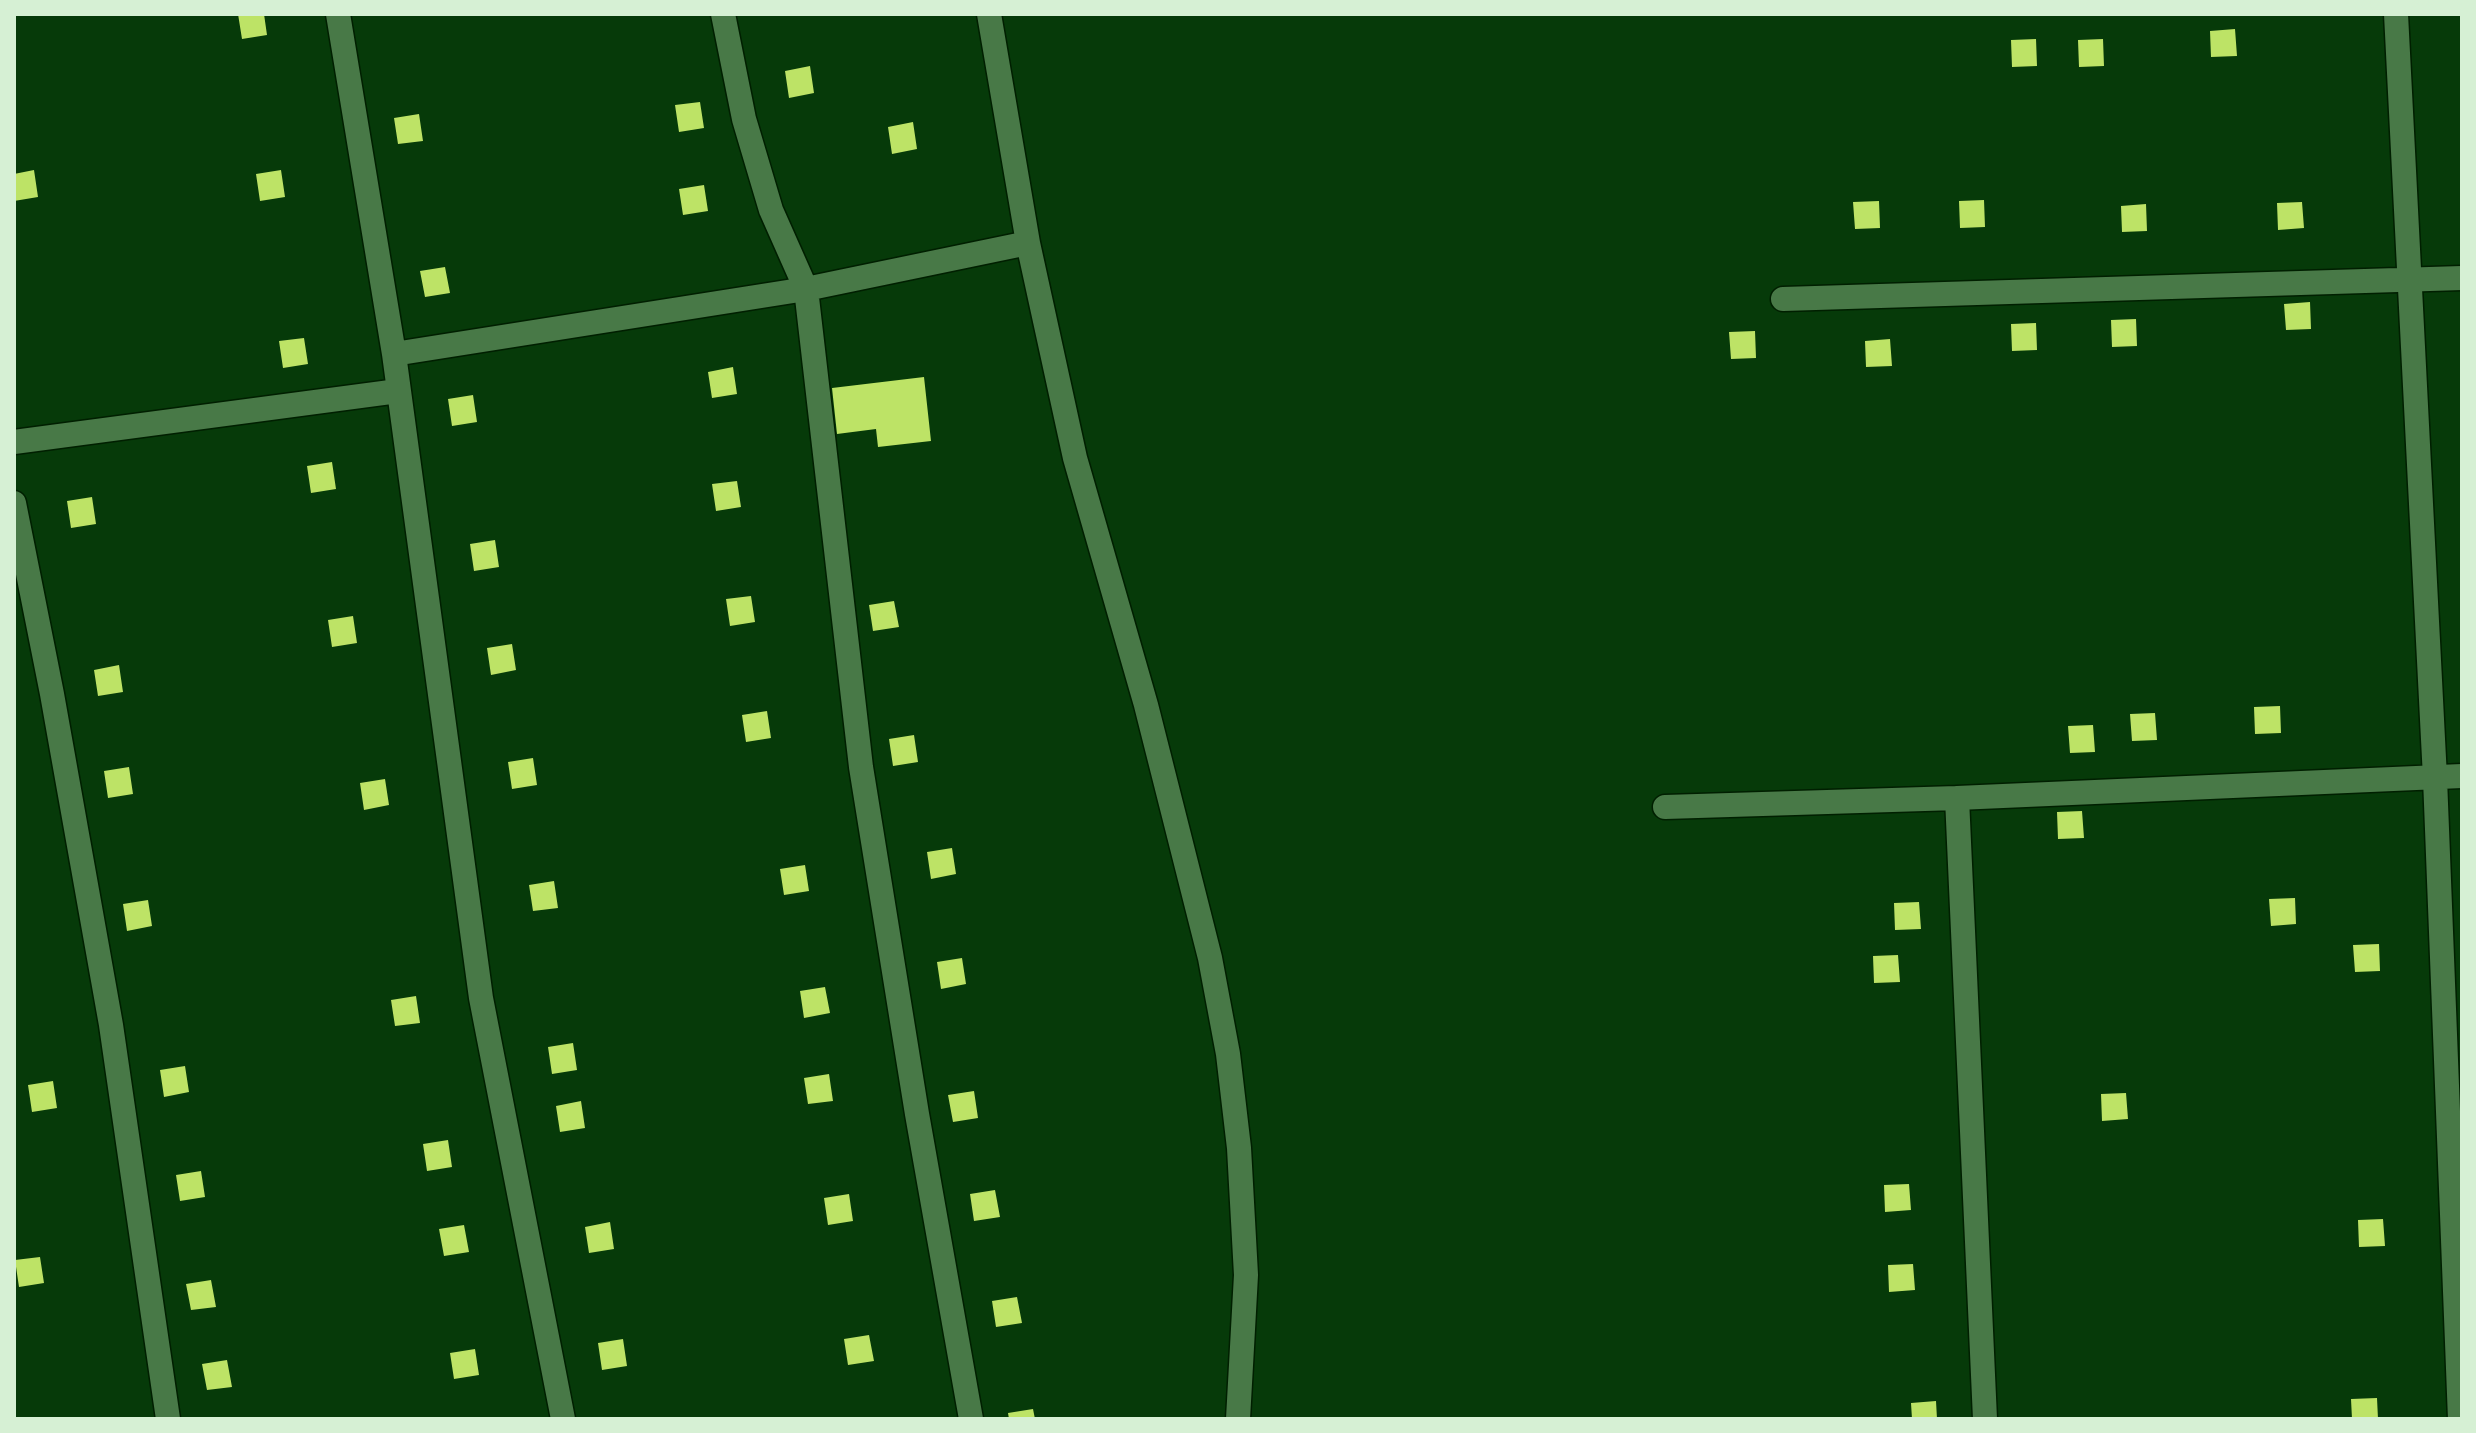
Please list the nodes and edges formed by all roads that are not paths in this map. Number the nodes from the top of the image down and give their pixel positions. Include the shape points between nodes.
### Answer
1 (338, 14) edge
2 (723, 14) edge
3 (989, 14) edge
4 (2396, 14) edge
5 (1028, 243) junction
6 (2462, 278) edge
7 (2410, 280) junction
8 (806, 289) junction
9 (1783, 299) dead end
10 (394, 354) junction
11 (398, 391) junction
12 (14, 442) edge
13 (14, 503) edge
14 (2462, 776) edge
15 (2435, 778) junction
16 (1957, 798) junction
17 (1665, 807) dead end
18 (2458, 1280) edge
19 (168, 1419) edge
20 (563, 1419) edge
21 (971, 1419) edge
22 (1238, 1419) edge
23 (1985, 1419) edge
24 (2460, 1419) edge

1 - 10 street
2 - 8 street via 744,119 771,210
3 - 5 street
4 - 7 street
5 - 8 street
5 - 22 street via 1075,458 1150,720 1210,958 1228,1054 1246,1275
6 - 7 street
7 - 9 street
7 - 15 street
8 - 10 street
8 - 21 street via 861,767
10 - 11 street
11 - 12 street
11 - 20 street via 481,998
13 - 19 street via 111,1025
14 - 15 street
15 - 16 street
15 - 18 street
16 - 17 street
16 - 23 street
18 - 24 street

